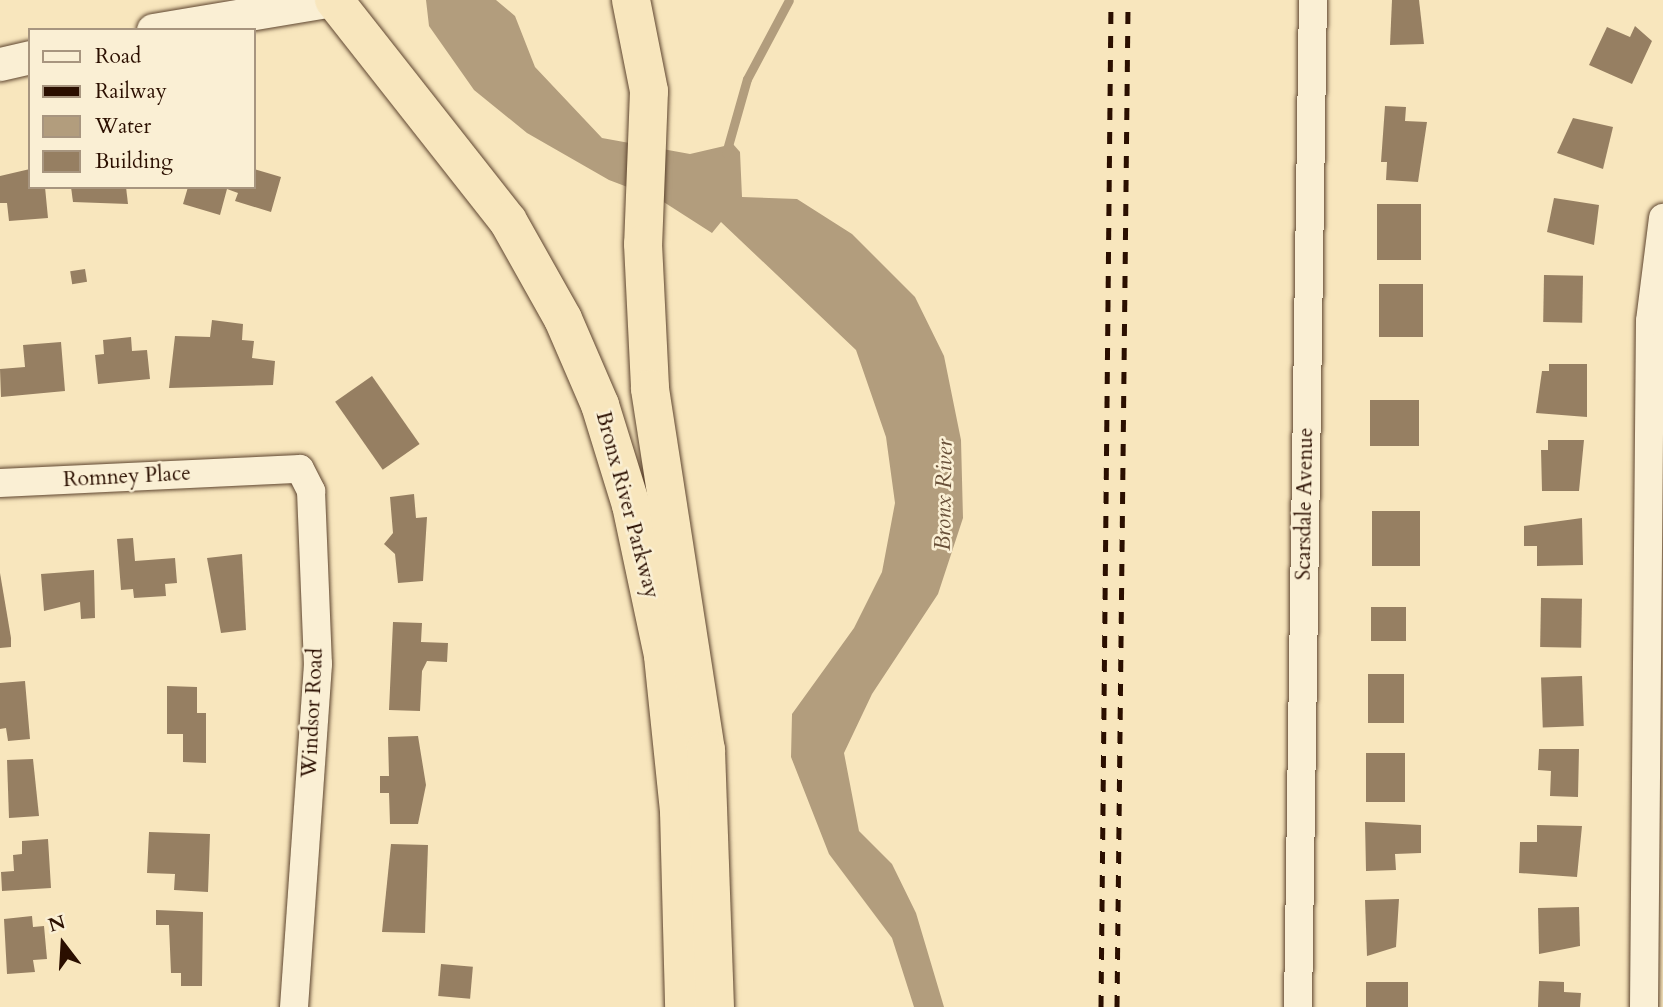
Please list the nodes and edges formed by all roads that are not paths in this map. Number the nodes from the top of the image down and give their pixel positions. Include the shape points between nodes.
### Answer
1 (333, 0) edge
2 (631, 0) edge
3 (1313, 0) edge
4 (165, 28) edge
5 (28, 57) edge
6 (0, 64) edge
7 (1663, 218) edge
8 (254, 468) joint
9 (0, 483) edge
10 (294, 1007) edge
11 (684, 1007) edge
12 (715, 1007) edge
13 (1298, 1007) edge
14 (1644, 1007) edge

1 - 4 street
1 - 11 highway, Bronx River Parkway via 508,221 563,319 609,430 641,544 665,669 679,811
2 - 12 highway, Bronx River Parkway via 648,70 645,194 651,402 706,750
3 - 13 street, Scarsdale Avenue
5 - 6 street
7 - 14 street via 1650,321
8 - 9 street, Romney Place
8 - 10 street, Windsor Road via 300,469 311,491 318,664

